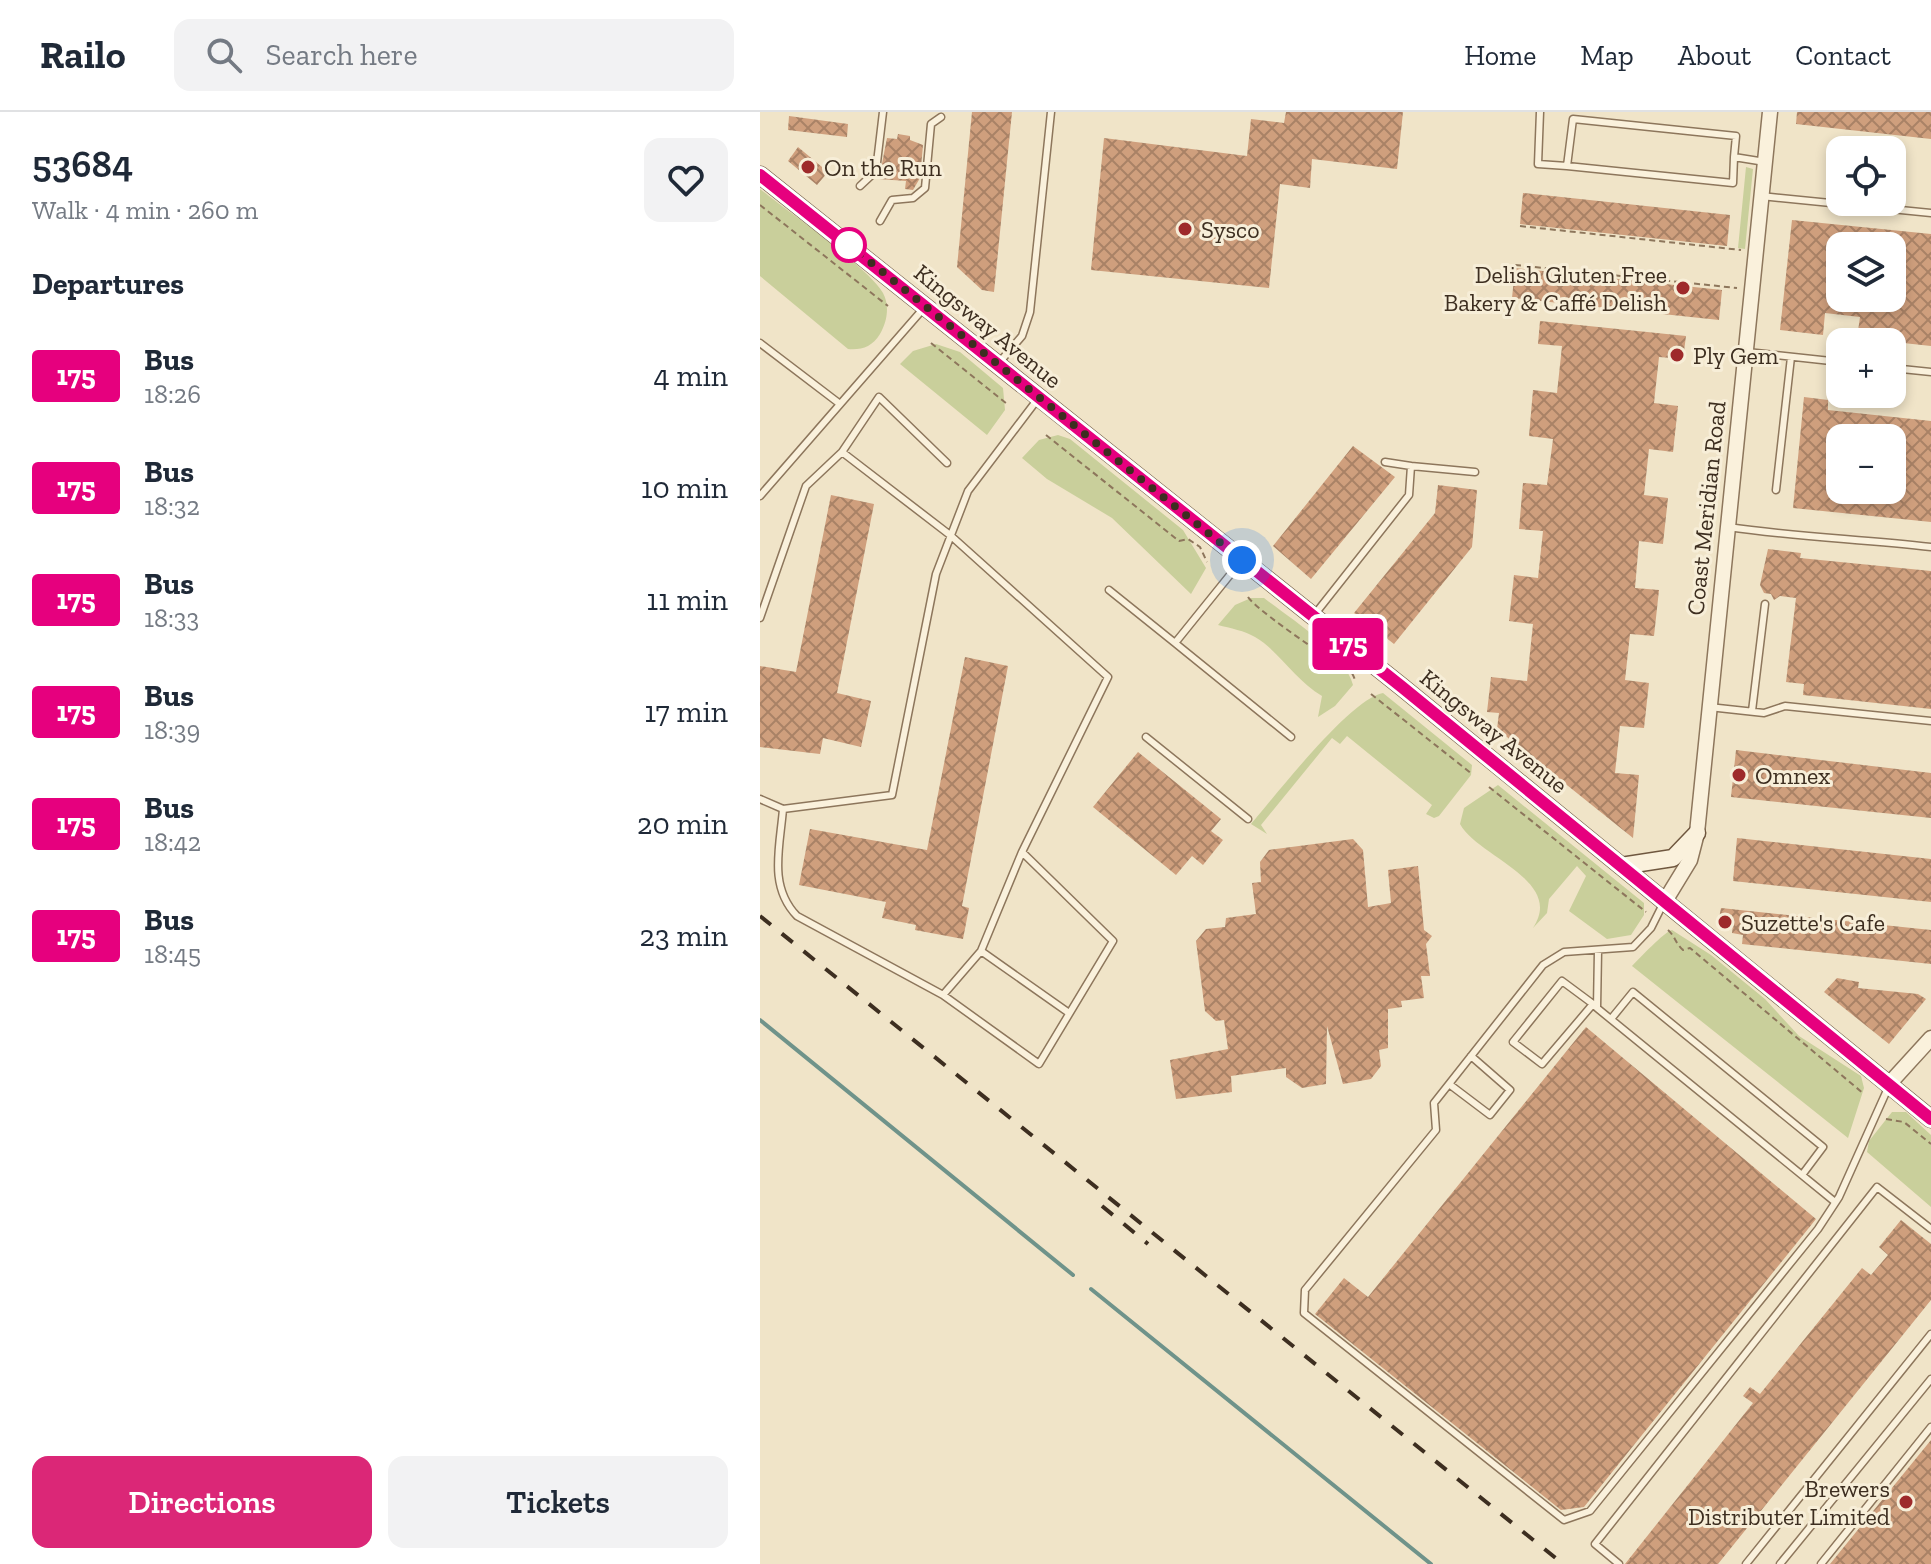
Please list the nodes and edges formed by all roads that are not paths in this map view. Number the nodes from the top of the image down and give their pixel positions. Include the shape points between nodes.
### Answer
1 (883, 112) edge
2 (1051, 112) edge
3 (1540, 112) edge
4 (1770, 112) edge
5 (941, 117) dead end
6 (1734, 157) junction
7 (1765, 162) junction
8 (1567, 166) junction
9 (760, 175) edge
10 (860, 186) dead end
11 (1761, 196) junction
12 (1931, 213) edge
13 (880, 221) dead end
14 (926, 306) junction
15 (760, 343) edge
16 (1743, 351) junction
17 (1791, 357) junction
18 (1826, 361) edge
19 (998, 364) junction
20 (1906, 369) edge
21 (1931, 372) edge
22 (1040, 398) junction
23 (840, 404) junction
24 (842, 452) junction
25 (1385, 462) dead end
26 (947, 463) dead end
27 (1411, 466) junction
28 (1475, 472) dead end
29 (1776, 490) dead end
30 (760, 496) edge
31 (1726, 527) junction
32 (950, 535) junction
33 (1931, 547) edge
34 (1242, 560) junction
35 (1109, 590) dead end
36 (1765, 604) dead end
37 (1313, 616) junction
38 (760, 618) edge
39 (1175, 643) junction
40 (1707, 707) junction
41 (1752, 711) junction
42 (1931, 721) edge
43 (1146, 737) dead end
44 (1291, 737) dead end
45 (760, 799) edge
46 (783, 809) junction
47 (1248, 819) dead end
48 (1697, 833) junction
49 (1022, 852) junction
50 (1621, 866) junction
51 (1665, 901) junction
52 (981, 951) junction
53 (1598, 951) junction
54 (943, 995) junction
55 (1595, 1006) junction
56 (1069, 1013) junction
57 (1611, 1019) junction
58 (1931, 1038) edge
59 (1471, 1056) junction
60 (1449, 1084) junction
61 (1889, 1084) junction
62 (1931, 1119) edge
63 (1802, 1175) junction
64 (1835, 1202) junction
65 (1931, 1229) edge
66 (1931, 1334) edge
67 (1931, 1379) edge
68 (1931, 1427) edge
69 (1619, 1564) edge
70 (1746, 1564) edge
71 (1780, 1564) edge
72 (1821, 1564) edge

1 - 10 lane via 876,171
2 - 19 lane via 1030,312 1022,336
3 - 8 lane via 1538,164
4 - 7 street, Coast Meridian Road
5 - 13 lane via 931,124 925,188 913,198 892,200
6 - 7 lane
6 - 8 lane via 1733,183
6 - 8 lane via 1736,136 1573,119
7 - 11 street, Coast Meridian Road
9 - 14 main road, Kingsway Avenue
11 - 12 lane
11 - 16 street, Coast Meridian Road
14 - 19 main road, Kingsway Avenue
14 - 23 lane
15 - 23 lane
16 - 17 lane
16 - 31 street, Coast Meridian Road
17 - 18 lane
17 - 29 lane
19 - 22 main road, Kingsway Avenue
20 - 21 lane
22 - 32 lane via 968,491
22 - 34 main road, Kingsway Avenue
23 - 30 lane
24 - 26 lane via 879,397
24 - 32 lane
24 - 38 lane via 806,486
25 - 27 lane
27 - 28 lane
27 - 37 lane via 1409,495
31 - 33 lane
31 - 40 street, Coast Meridian Road
32 - 46 lane via 936,574 892,795
32 - 49 lane via 1108,677
34 - 37 main road, Kingsway Avenue
34 - 39 lane
35 - 39 lane
36 - 41 lane
37 - 50 main road, Kingsway Avenue
39 - 44 lane
40 - 41 lane
40 - 48 street, Coast Meridian Road
41 - 42 lane via 1785,706
43 - 47 lane
45 - 46 lane
46 - 54 lane via 777,882 784,902 797,916
48 - 50 main road via 1664,862
48 - 51 street, Coast Meridian Road via 1690,860
49 - 52 lane
49 - 56 lane via 1113,941
50 - 51 main road, Kingsway Avenue
51 - 53 lane via 1633,947
51 - 61 main road, Kingsway Avenue
52 - 54 lane
52 - 56 lane
53 - 55 lane
53 - 59 lane via 1564,952 1543,965
54 - 56 lane via 1039,1064
55 - 55 lane via 1562,981 1513,1042 1542,1064
55 - 57 lane
57 - 63 lane
57 - 63 lane via 1633,992 1823,1147
58 - 61 street
59 - 60 lane
59 - 60 lane via 1510,1090 1490,1115
60 - 64 lane via 1434,1103 1436,1130 1305,1290 1304,1313 1564,1520 1590,1511
61 - 62 main road, Kingsway Avenue
61 - 64 lane
63 - 64 lane
65 - 69 lane via 1877,1187 1595,1544
66 - 70 lane
67 - 71 lane
68 - 72 lane

